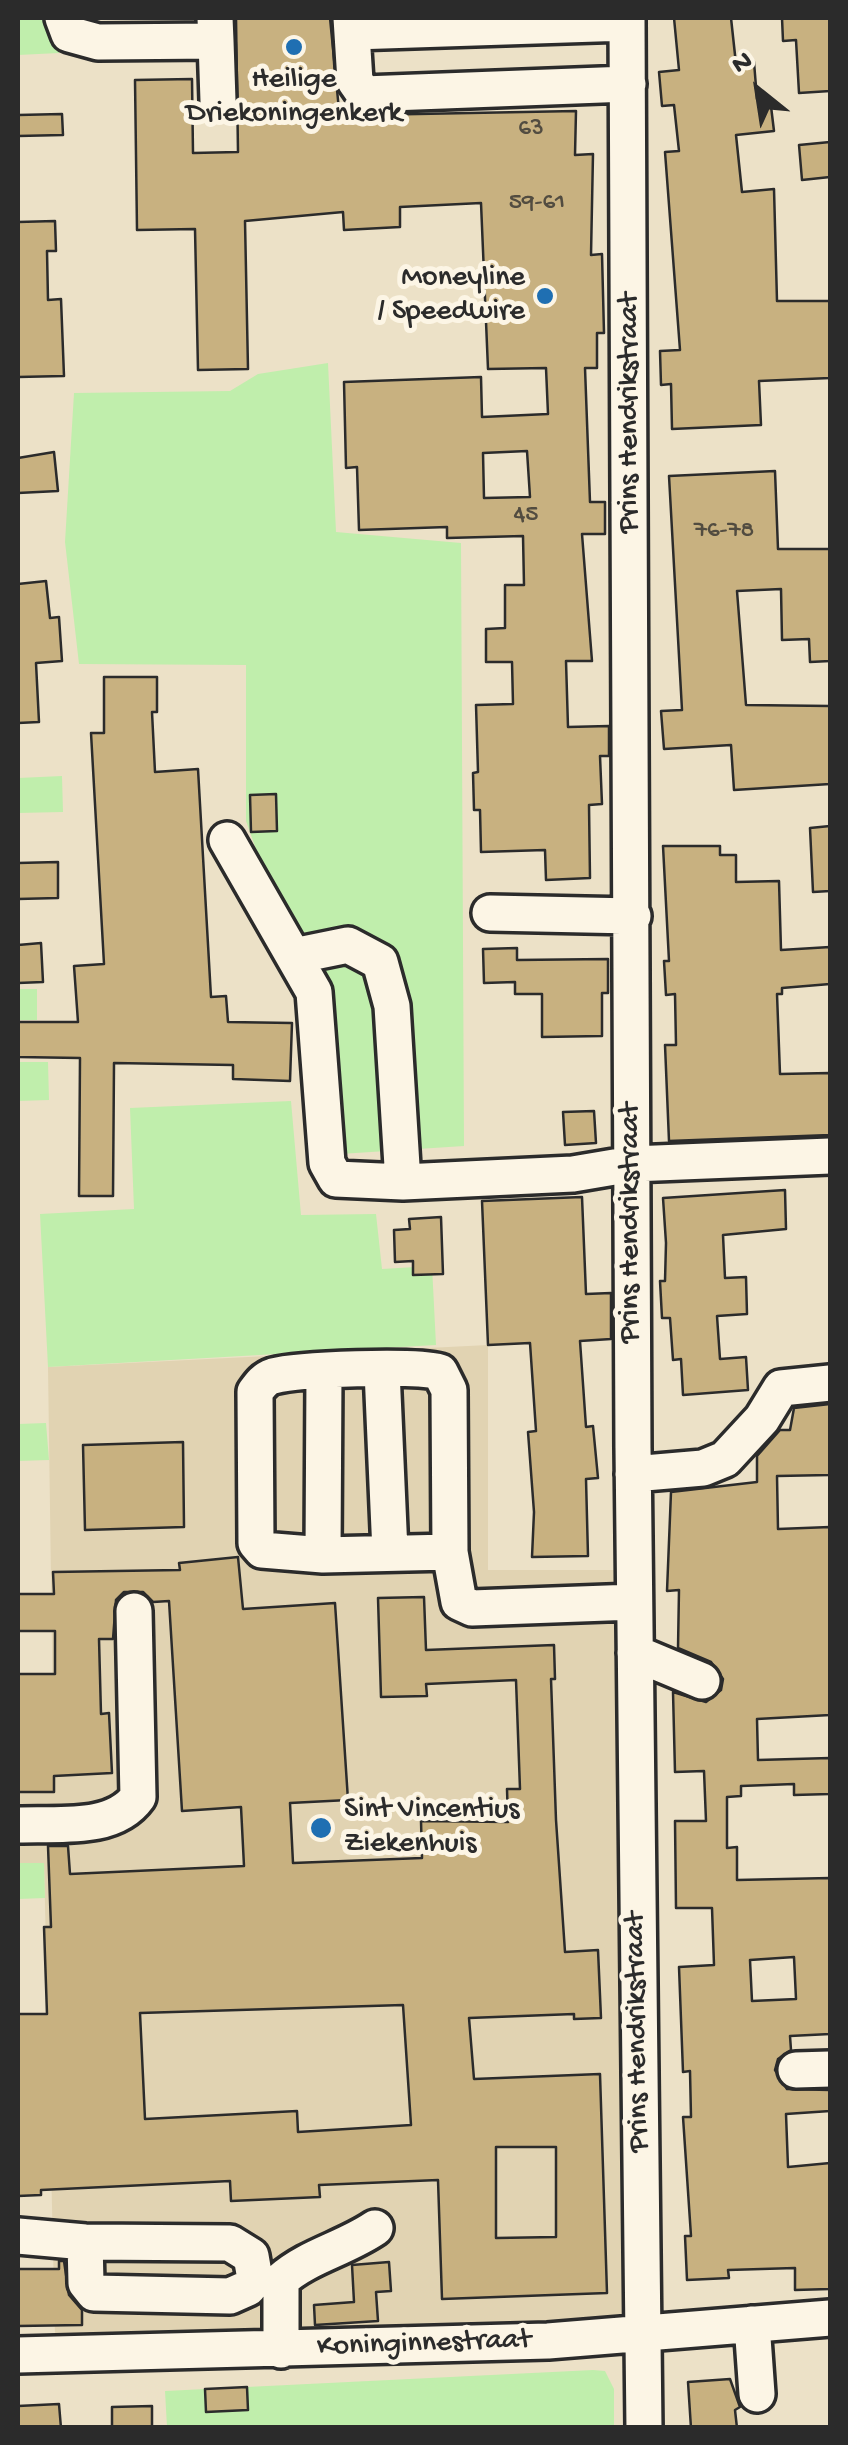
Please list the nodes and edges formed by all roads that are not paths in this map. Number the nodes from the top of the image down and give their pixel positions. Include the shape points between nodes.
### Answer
1 (63, 18) edge
2 (627, 20) edge
3 (352, 25) edge
4 (215, 29) edge
5 (628, 84) junction
6 (218, 101) dead end
7 (228, 840) dead end
8 (490, 913) dead end
9 (633, 916) junction
10 (294, 956) junction
11 (830, 1156) edge
12 (632, 1164) junction
13 (403, 1182) junction
14 (382, 1371) junction
15 (324, 1373) junction
16 (830, 1383) edge
17 (633, 1474) junction
18 (390, 1552) junction
19 (450, 1552) junction
20 (322, 1555) junction
21 (634, 1602) junction
22 (134, 1611) dead end
23 (635, 1652) junction
24 (702, 1681) dead end
25 (18, 1825) edge
26 (374, 2228) dead end
27 (18, 2236) edge
28 (84, 2242) junction
29 (268, 2279) junction
30 (830, 2318) edge
31 (752, 2324) junction
32 (642, 2332) junction
33 (281, 2350) junction
34 (18, 2355) edge
35 (757, 2394) dead end
36 (644, 2428) edge

1 - 4 street via 69,34 80,39
2 - 3 street
2 - 5 street, Prins Hendrikstraat
3 - 5 street via 354,80 364,94
4 - 6 street
5 - 9 street, Prins Hendrikstraat
7 - 10 street
8 - 9 street
9 - 12 street, Prins Hendrikstraat
10 - 13 street via 314,992 327,1163 336,1179 350,1183
10 - 13 street via 348,945 380,962 392,1006
11 - 12 street
12 - 13 street via 574,1174
12 - 17 street, Prins Hendrikstraat
14 - 15 street
14 - 18 street
14 - 19 street via 433,1370 448,1382
15 - 20 street
15 - 20 street via 272,1376 256,1392 256,1543 272,1554
16 - 17 street via 781,1388 762,1419 716,1464
17 - 21 street, Prins Hendrikstraat
18 - 19 street
18 - 20 street
19 - 21 street via 454,1590 472,1608
21 - 23 street, Prins Hendrikstraat
22 - 25 street via 138,1797 128,1812 109,1820
23 - 24 street
23 - 32 street, Prins Hendrikstraat
26 - 29 street via 347,2247
27 - 28 street
28 - 29 street via 230,2243
28 - 29 street via 86,2283 99,2294 230,2296
29 - 33 street
30 - 31 street, Koninginnestraat
31 - 32 street, Koninginnestraat
31 - 35 street
32 - 33 street, Koninginnestraat
32 - 36 street, Prins Hendrikstraat
33 - 34 street, Koninginnestraat

